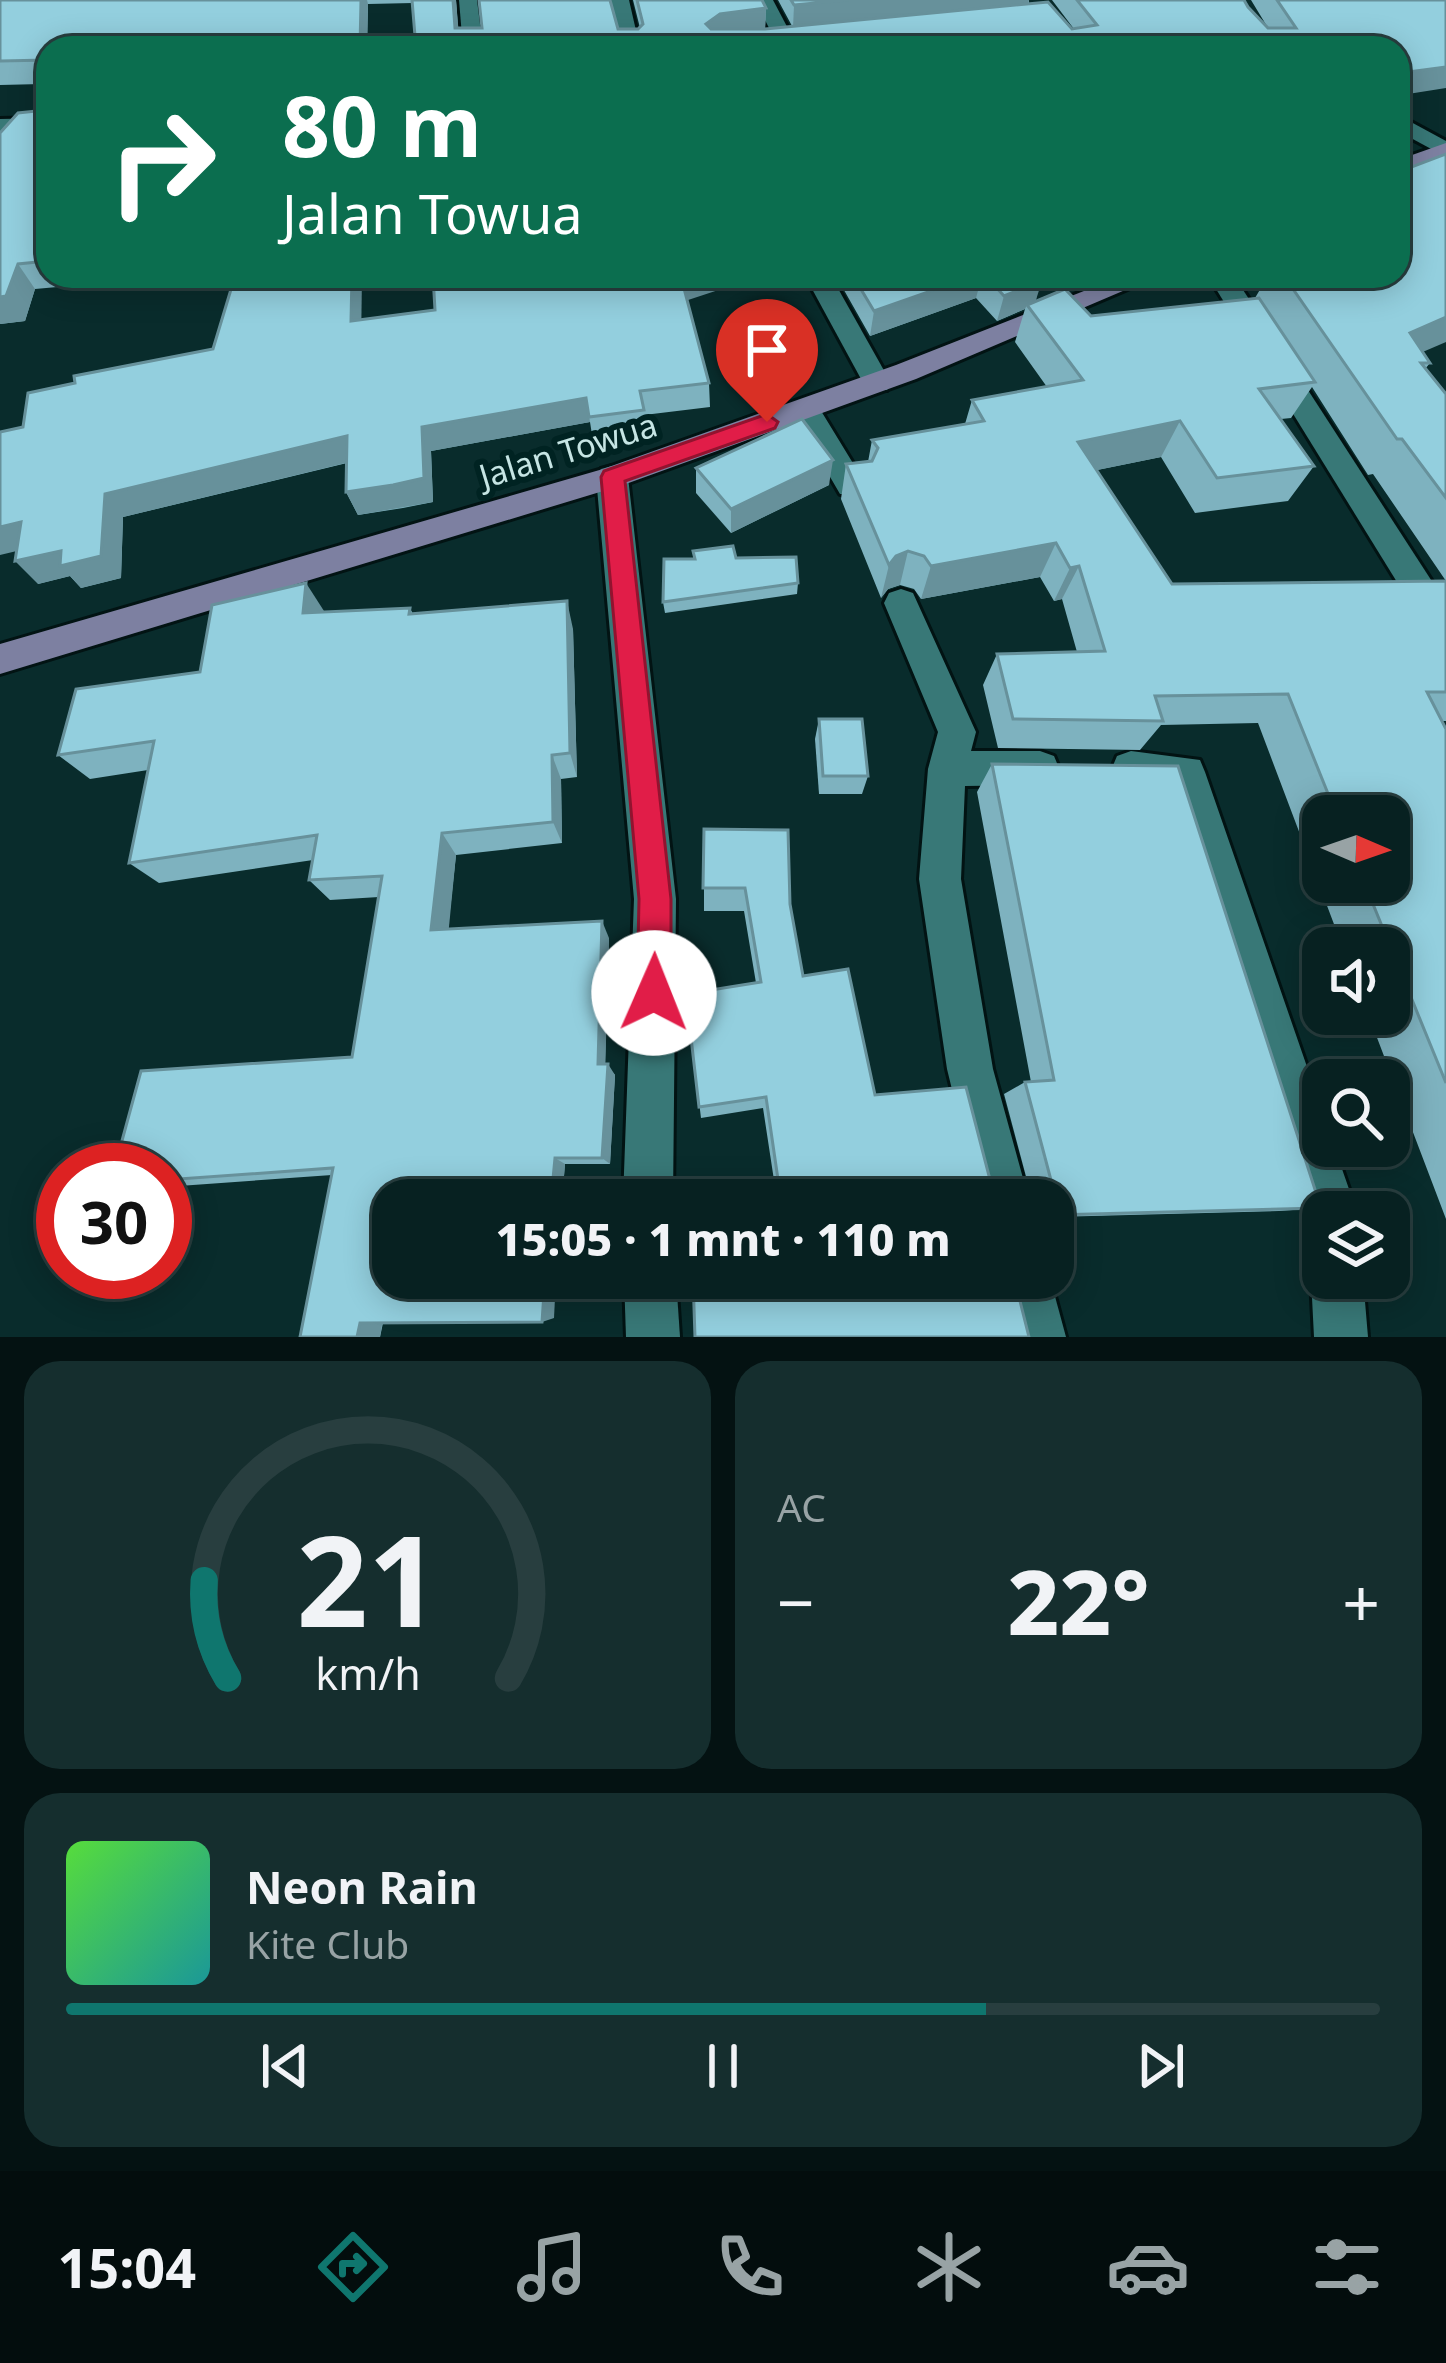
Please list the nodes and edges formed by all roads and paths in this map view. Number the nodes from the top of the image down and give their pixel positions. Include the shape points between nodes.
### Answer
1 (468, 0) edge
2 (620, 0) edge
3 (764, 0) edge
4 (472, 36) edge
5 (628, 36) edge
6 (783, 36) edge
7 (36, 125) edge
8 (0, 126) edge
9 (1410, 129) edge
10 (1445, 150) edge
11 (1410, 163) edge
12 (825, 288) edge
13 (1115, 288) edge
14 (1229, 288) edge
15 (877, 383) junction
16 (806, 408) junction
17 (612, 477) junction
18 (851, 486) edge
19 (901, 602) dead end
20 (1446, 632) edge
21 (0, 659) edge
22 (947, 769) junction
23 (648, 1179) edge
24 (999, 1179) edge
25 (1324, 1191) edge
26 (651, 1299) edge
27 (1029, 1299) edge
28 (1338, 1299) edge
29 (653, 1337) edge
30 (1039, 1337) edge
31 (1341, 1337) edge

1 - 4 street
2 - 5 street
3 - 6 street
7 - 8 street
9 - 10 street
10 - 11 main road
12 - 15 street
13 - 15 main road, Jalan Towua
14 - 20 street
15 - 16 main road, Jalan Towua
16 - 17 main road, Jalan Towua
16 - 18 street
17 - 21 main road, Jalan Towua
17 - 23 street via 655,899
19 - 22 street via 957,732
22 - 24 street via 940,879 970,1069
22 - 25 street via 1186,772
26 - 29 street
27 - 30 street
28 - 31 street

